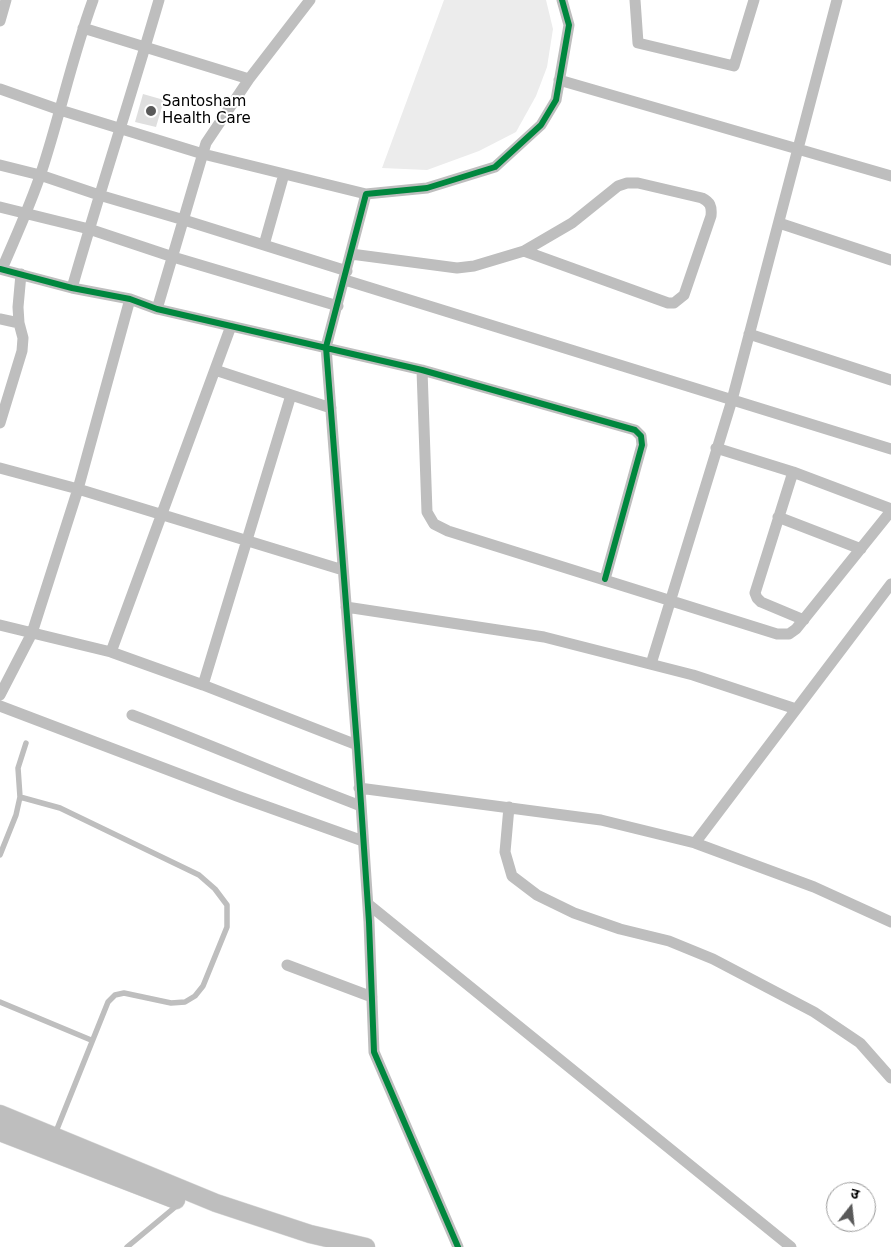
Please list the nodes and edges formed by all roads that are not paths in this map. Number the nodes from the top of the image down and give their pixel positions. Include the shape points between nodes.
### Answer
1 (6, 0) edge
2 (93, 0) edge
3 (160, 0) edge
4 (310, 0) edge
5 (562, 0) edge
6 (635, 0) edge
7 (754, 0) edge
8 (838, 0) edge
9 (0, 21) edge
10 (83, 28) junction
11 (146, 46) junction
12 (249, 80) junction
13 (559, 80) junction
14 (0, 89) edge
15 (60, 110) junction
16 (121, 128) junction
17 (799, 149) junction
18 (203, 154) junction
19 (0, 165) edge
20 (284, 174) junction
21 (40, 175) junction
22 (891, 176) edge
23 (366, 194) junction
24 (99, 195) junction
25 (0, 207) edge
26 (25, 212) junction
27 (184, 220) junction
28 (779, 223) junction
29 (89, 229) junction
30 (264, 245) junction
31 (524, 251) junction
32 (351, 254) junction
33 (173, 257) junction
34 (891, 260) edge
35 (1, 269) edge
36 (20, 274) junction
37 (346, 275) junction
38 (72, 288) junction
39 (130, 299) junction
40 (338, 306) junction
41 (157, 309) junction
42 (0, 319) edge
43 (19, 323) junction
44 (231, 326) junction
45 (749, 334) junction
46 (326, 347) junction
47 (215, 370) junction
48 (422, 370) junction
49 (891, 380) edge
50 (291, 395) junction
51 (732, 400) junction
52 (331, 408) junction
53 (0, 423) edge
54 (716, 448) junction
55 (891, 449) edge
56 (0, 468) edge
57 (793, 472) junction
58 (78, 489) junction
59 (891, 510) edge
60 (161, 514) junction
61 (778, 517) junction
62 (248, 541) junction
63 (862, 549) junction
64 (343, 570) junction
65 (605, 579) junction
66 (891, 584) edge
67 (670, 601) junction
68 (346, 607) junction
69 (804, 620) junction
70 (0, 625) edge
71 (32, 633) junction
72 (111, 652) junction
73 (651, 664) junction
74 (203, 684) junction
75 (0, 695) edge
76 (0, 706) edge
77 (796, 709) junction
78 (132, 715) dead end
79 (26, 743) dead end
80 (357, 745) junction
81 (359, 788) junction
82 (20, 798) junction
83 (361, 806) junction
84 (509, 807) junction
85 (364, 841) junction
86 (695, 843) junction
87 (0, 855) edge
88 (368, 904) junction
89 (891, 922) edge
90 (287, 966) dead end
91 (372, 998) junction
92 (0, 1002) edge
93 (92, 1040) junction
94 (891, 1078) edge
95 (0, 1114) edge
96 (0, 1132) edge
97 (54, 1136) junction
98 (181, 1202) junction
99 (127, 1247) edge
100 (319, 1247) edge
101 (366, 1247) edge
102 (458, 1247) edge
103 (791, 1247) edge

1 - 9 street
2 - 10 street
3 - 11 street
4 - 12 street
5 - 13 street via 569,25
6 - 7 street via 638,42 734,66
8 - 17 street
10 - 11 street
10 - 15 street
11 - 12 street
11 - 16 street
12 - 18 street via 206,143
13 - 17 street
13 - 23 street via 556,100 541,125 495,168 426,188
14 - 15 street
15 - 16 street
15 - 21 street
16 - 18 street
16 - 24 street
17 - 22 street
17 - 28 street
18 - 20 street
18 - 27 street
19 - 21 street
20 - 23 street
20 - 30 street
21 - 24 street
21 - 26 street
23 - 32 street
24 - 27 street
24 - 29 street
25 - 26 street
26 - 29 street
26 - 35 street
27 - 30 street
27 - 33 street
28 - 34 street
28 - 45 street
29 - 33 street
29 - 38 street
30 - 37 street
31 - 31 street via 572,223 611,191 627,183 702,198 712,208 684,295 674,302 668,303
31 - 32 street via 457,268
32 - 37 street
33 - 40 street
33 - 41 street
35 - 36 street
36 - 38 street
36 - 43 street
37 - 40 street
37 - 51 street
38 - 39 street
39 - 41 street
39 - 58 street
40 - 46 street
41 - 44 street
42 - 43 street
43 - 53 street via 22,351
44 - 46 street
44 - 47 street
45 - 49 street
45 - 51 street
46 - 48 street
46 - 52 street
47 - 50 street
47 - 60 street
48 - 65 street via 427,512 434,524
48 - 65 street via 627,427 641,436 642,445
50 - 52 street
50 - 62 street
51 - 54 street
51 - 55 street
52 - 64 street
54 - 57 street
54 - 67 street
56 - 58 street
57 - 59 street
57 - 61 street
58 - 60 street
58 - 71 street
59 - 63 street
60 - 62 street
60 - 72 street
61 - 63 street
61 - 69 street via 755,592 761,602
62 - 64 street
62 - 74 street
63 - 69 street
64 - 68 street
65 - 67 street
66 - 77 street
67 - 69 street via 777,634 789,634
67 - 73 street
68 - 73 street via 544,637
68 - 80 street
70 - 71 street
71 - 72 street
71 - 75 street
72 - 74 street
73 - 77 street
74 - 80 street
76 - 85 street
77 - 86 street
78 - 83 street
79 - 82 lane via 18,768
80 - 81 street
81 - 83 street
81 - 84 street
82 - 87 lane
82 - 93 lane via 60,808 199,875 227,905 227,927 203,986 195,996 185,1002 170,1003 124,992 115,995 108,1002
83 - 85 street
84 - 86 street via 601,820
84 - 94 street via 505,852 512,876 537,894 574,913 669,941 713,959 814,1012 860,1043
85 - 88 street
86 - 89 street via 814,886
88 - 91 street
88 - 103 street
90 - 91 street
91 - 102 street via 374,1052
92 - 93 lane
93 - 97 lane
95 - 97 main road
96 - 98 main road
97 - 101 main road via 216,1203 310,1234
98 - 99 lane
98 - 100 main road

